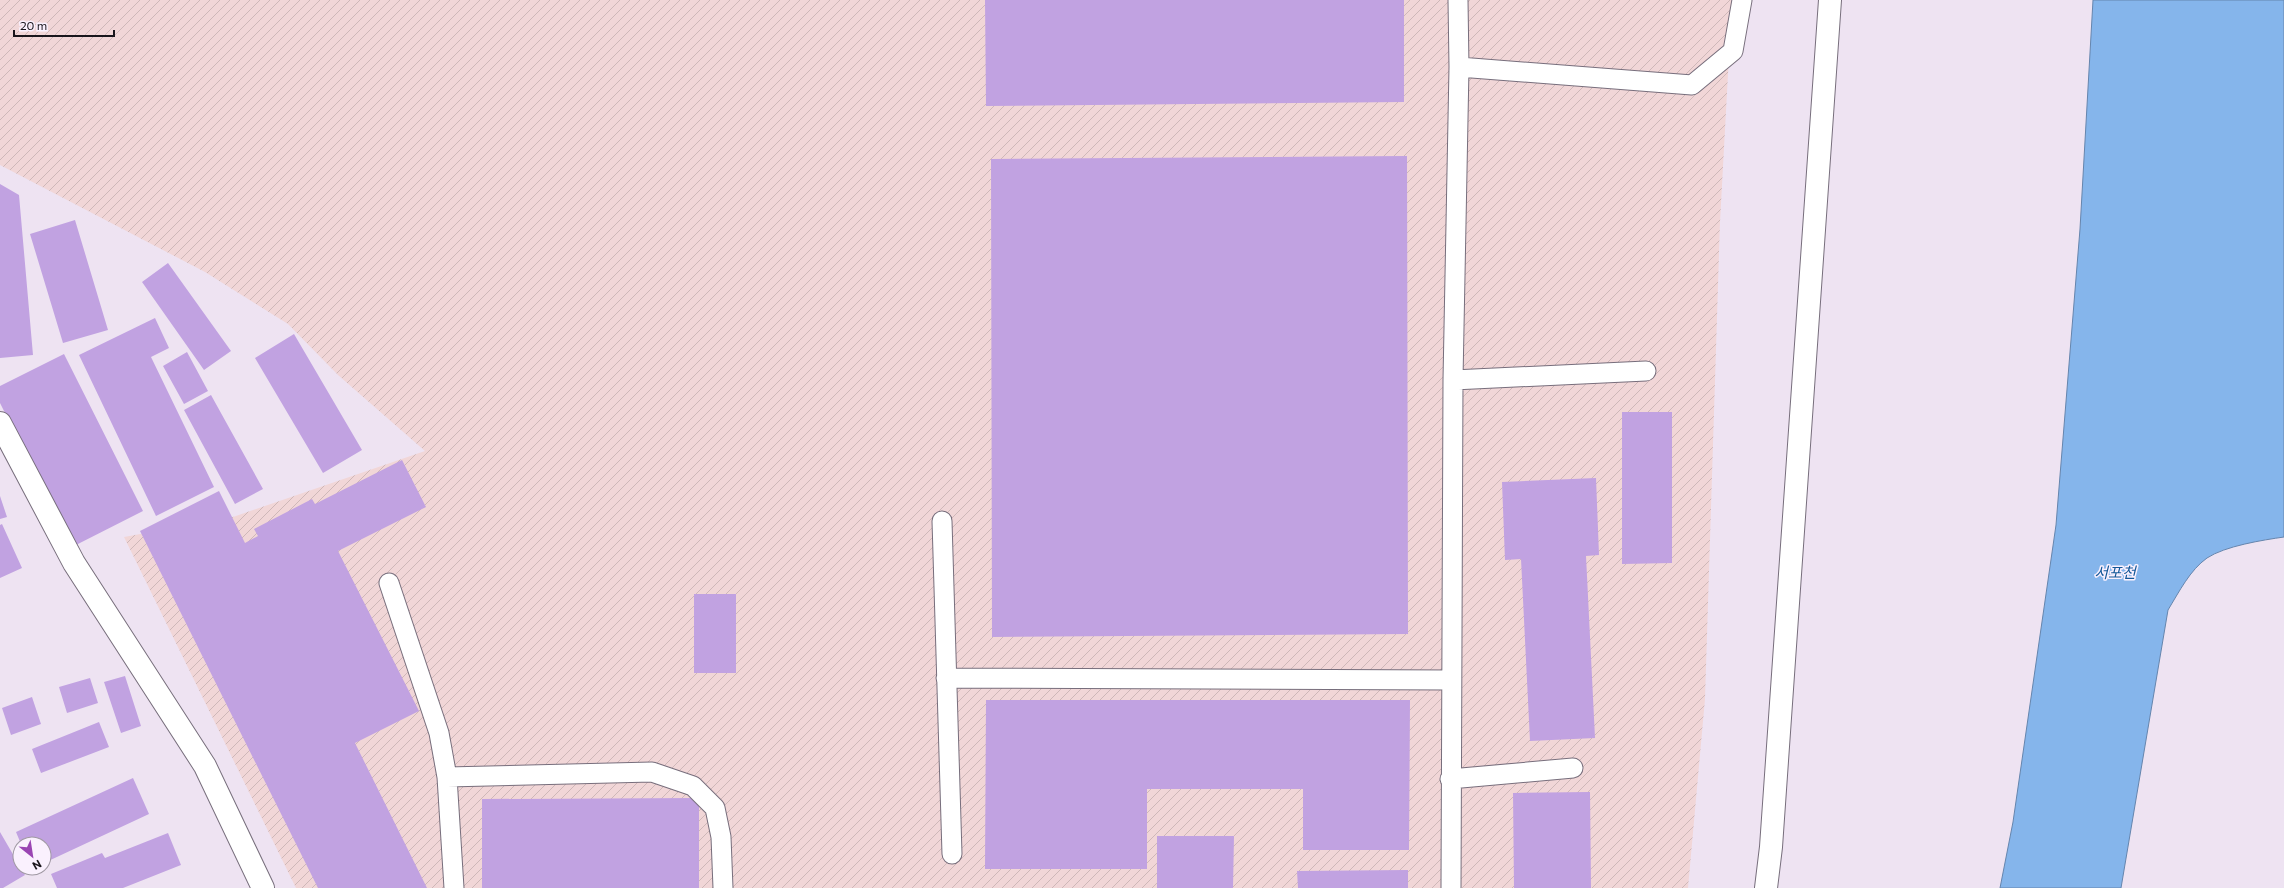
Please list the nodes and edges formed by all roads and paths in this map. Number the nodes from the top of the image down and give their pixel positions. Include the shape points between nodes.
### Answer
1 (1458, 0) edge
2 (1742, 0) edge
3 (1830, 0) edge
4 (1459, 67) junction
5 (1646, 371) dead end
6 (1453, 380) junction
7 (0, 423) edge
8 (942, 521) dead end
9 (389, 584) dead end
10 (946, 678) junction
11 (1450, 680) junction
12 (1573, 768) dead end
13 (447, 777) junction
14 (1450, 779) junction
15 (952, 854) dead end
16 (263, 888) edge
17 (454, 888) edge
18 (723, 888) edge
19 (1451, 888) edge
20 (1766, 888) edge

1 - 4 lane
2 - 4 lane via 1733,52 1692,85
3 - 20 main road via 1771,848
4 - 6 lane
5 - 6 lane
6 - 11 lane
7 - 16 main road via 74,563 205,766
8 - 10 lane
9 - 13 lane via 439,733
10 - 11 lane
10 - 15 lane
11 - 14 lane
12 - 14 lane
13 - 17 lane
13 - 18 lane via 652,772 693,786 715,808 721,837
14 - 19 lane

